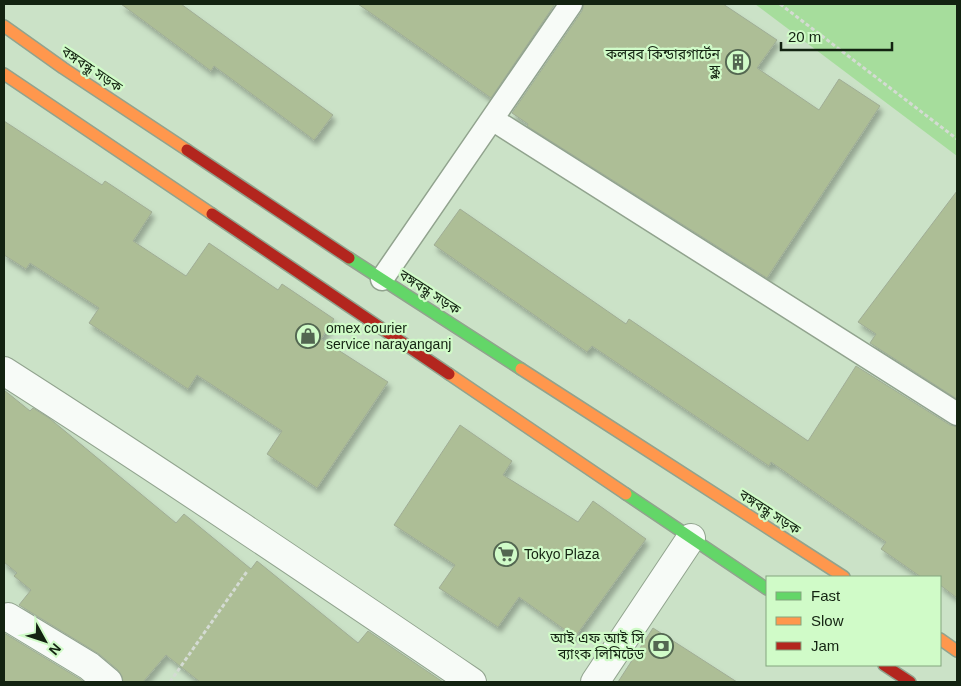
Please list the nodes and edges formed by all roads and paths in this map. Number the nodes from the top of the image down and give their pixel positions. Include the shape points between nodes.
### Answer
1 (572, 4) edge
2 (780, 4) edge
3 (4, 26) edge
4 (4, 74) edge
5 (492, 119) junction
6 (957, 139) edge
7 (382, 279) junction
8 (4, 371) edge
9 (957, 414) edge
10 (691, 538) junction
11 (266, 544) junction
12 (842, 576) edge
13 (766, 587) edge
14 (8, 617) dead end
15 (941, 640) edge
16 (957, 650) edge
17 (886, 666) edge
18 (108, 682) edge
19 (170, 682) edge
20 (472, 682) edge
21 (595, 682) edge
22 (910, 682) edge

1 - 5 lane
2 - 6 path
3 - 7 main road, বঙ্গবন্ধু সড়ক
4 - 10 main road
5 - 7 lane
5 - 9 lane
7 - 12 main road, বঙ্গবন্ধু সড়ক
8 - 11 street
10 - 13 main road
10 - 21 street
11 - 19 path
11 - 20 street
14 - 18 street via 89,666
15 - 16 main road
17 - 22 main road

